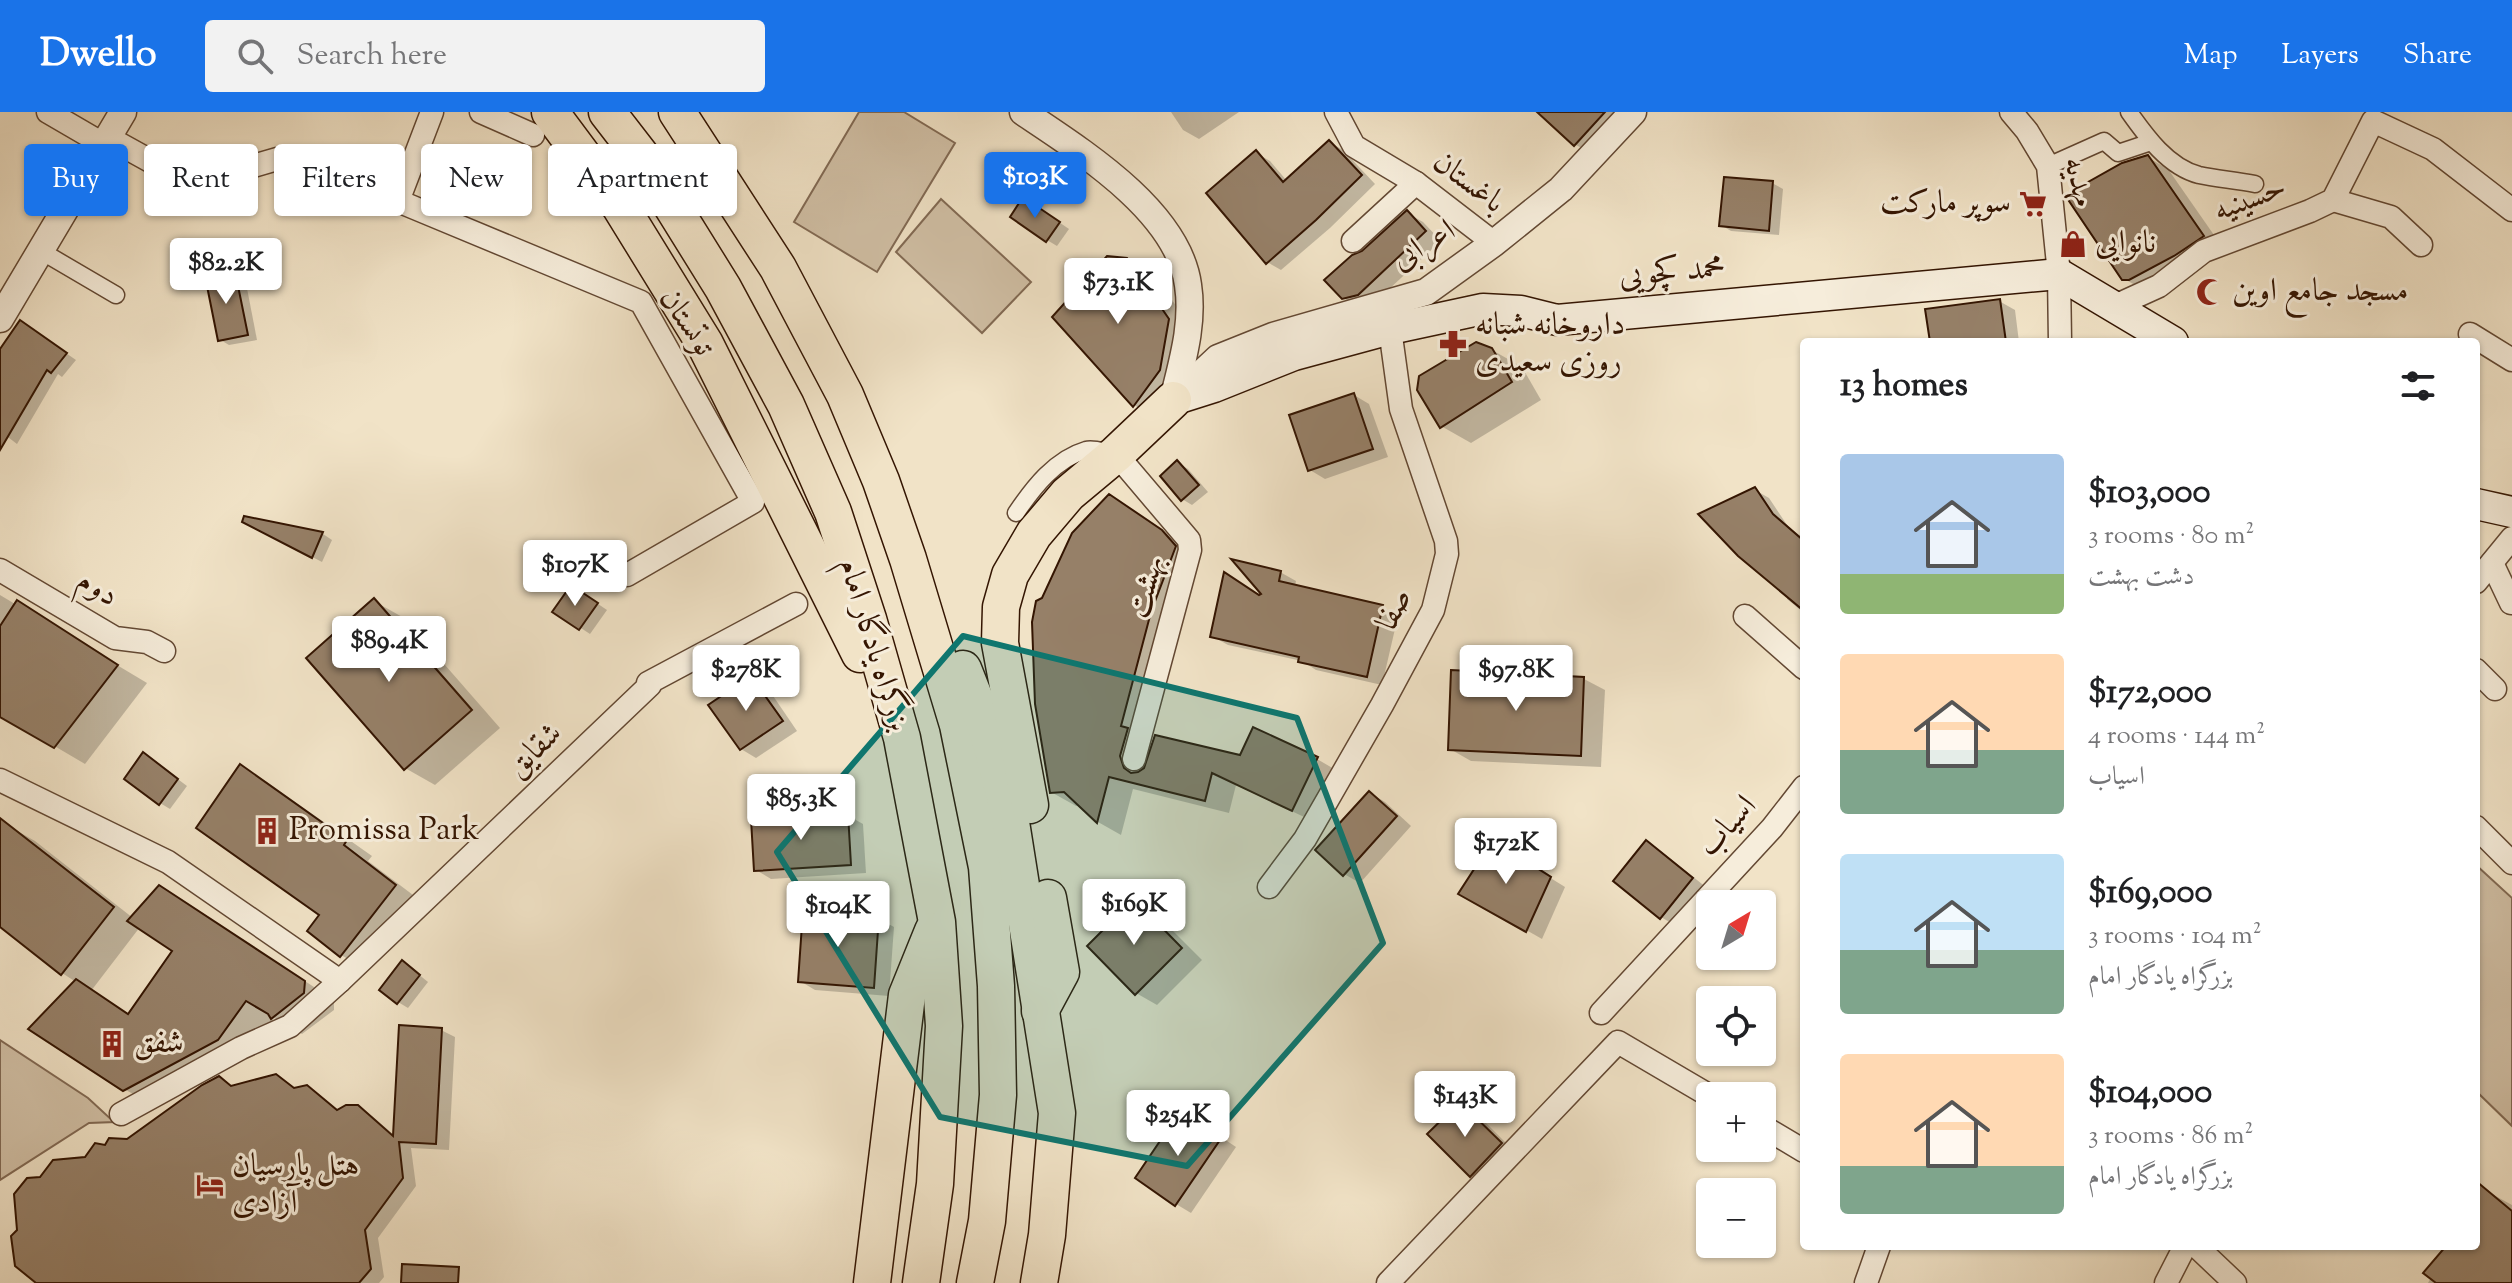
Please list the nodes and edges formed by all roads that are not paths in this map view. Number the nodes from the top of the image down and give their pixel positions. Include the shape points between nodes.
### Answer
1 (48, 112) edge
2 (123, 112) edge
3 (432, 112) edge
4 (481, 112) edge
5 (607, 112) edge
6 (677, 112) edge
7 (1023, 112) edge
8 (1336, 112) edge
9 (1633, 112) edge
10 (2011, 112) edge
11 (2129, 112) edge
12 (541, 123) edge
13 (105, 140) junction
14 (2151, 142) junction
15 (274, 160) edge
16 (2048, 166) junction
17 (405, 183) edge
18 (1416, 183) junction
19 (2255, 184) dead end
20 (2333, 200) junction
21 (405, 204) edge
22 (2512, 210) edge
23 (1353, 241) dead end
24 (1494, 243) junction
25 (2421, 245) dead end
26 (41, 251) junction
27 (2059, 274) junction
28 (116, 295) dead end
29 (2115, 306) junction
30 (0, 319) edge
31 (1390, 329) junction
32 (2470, 334) dead end
33 (2066, 338) edge
34 (2167, 338) edge
35 (2476, 338) edge
36 (2480, 340) edge
37 (2512, 360) edge
38 (1173, 400) junction
39 (1116, 454) junction
40 (2480, 505) edge
41 (2512, 512) edge
42 (1016, 513) dead end
43 (2512, 538) edge
44 (2492, 563) junction
45 (0, 570) edge
46 (627, 575) dead end
47 (2480, 577) edge
48 (920, 602) junction
49 (2511, 603) edge
50 (796, 604) dead end
51 (1745, 616) dead end
52 (164, 651) dead end
53 (1800, 664) edge
54 (2480, 674) edge
55 (2495, 689) dead end
56 (902, 738) junction
57 (1134, 759) dead end
58 (0, 780) edge
59 (1800, 792) edge
60 (2480, 831) edge
61 (2512, 863) edge
62 (1269, 887) dead end
63 (937, 922) junction
64 (340, 981) junction
65 (1040, 1011) junction
66 (1601, 1013) dead end
67 (1696, 1088) edge
68 (121, 1114) dead end
69 (1776, 1134) edge
70 (1800, 1149) edge
71 (1878, 1250) edge
72 (2183, 1250) edge
73 (2200, 1250) edge
74 (872, 1283) edge
75 (921, 1283) edge
76 (975, 1283) edge
77 (1039, 1283) edge
78 (1388, 1283) edge
79 (1866, 1283) edge
80 (2166, 1283) edge
81 (2235, 1283) edge

1 - 13 street, توتستان
2 - 13 street
3 - 17 street
4 - 12 street
5 - 56 highway, بزرگراه یادگار امام via 641,156 723,288 786,405 833,512
6 - 48 highway, بزرگراه یادگار امام via 778,268 845,395 881,481
7 - 38 street via 1145,204 1175,243 1188,284 1189,331
8 - 18 street, باغستان via 1354,146
9 - 24 street, اعرابی via 1561,189
10 - 16 street, مهدیه
11 - 14 street
12 - 56 highway via 620,206 705,344
13 - 15 street, توتستان via 192,184
13 - 26 street
14 - 16 street via 2118,153 2104,141
14 - 19 street via 2196,174
16 - 27 street, مهدیه
18 - 23 street
18 - 24 street, باغستان
20 - 22 street, حسینیه via 2373,121 2433,149
20 - 25 street via 2391,217
20 - 29 street, حسینیه via 2204,251 2159,286
21 - 46 street, توتستان via 641,302 659,332 753,502
24 - 38 street, اعرابی via 1426,292 1273,336 1218,358
26 - 28 street
26 - 30 street
27 - 29 main road
27 - 31 main road, محمد کچویی via 1557,320 1483,309
27 - 33 street
29 - 34 main road
31 - 38 main road, محمد کچویی via 1294,355
31 - 62 street, صفا via 1401,409 1447,554 1437,600 1382,705 1305,839
32 - 35 street
36 - 37 street
38 - 39 highway
39 - 42 street via 1089,449 1064,461 1036,483
39 - 57 street, بهشت via 1189,540 1190,550
39 - 65 highway via 1068,494 1034,534 1010,575 1001,607 1000,643 1061,972
40 - 41 main road
43 - 44 street
44 - 47 street
44 - 49 street
45 - 52 street, دوم via 115,638 147,642
48 - 65 highway via 959,660 988,732 1010,816
48 - 76 highway, بزرگراه یادگار امام via 958,725 987,867 998,1095 987,1221
50 - 64 street, شقایق via 648,683
51 - 53 street
54 - 55 street
56 - 63 highway, بزرگراه یادگار امام
58 - 64 street via 168,862
59 - 66 street, اسیاب
60 - 61 street
63 - 74 highway via 907,995
63 - 75 highway, بزرگراه یادگار امام via 944,1026 935,1184
64 - 68 street, شقایق via 290,1026
65 - 77 highway via 1057,1113
67 - 78 street via 1618,1042
69 - 70 street
71 - 79 street
72 - 80 street
73 - 81 street

